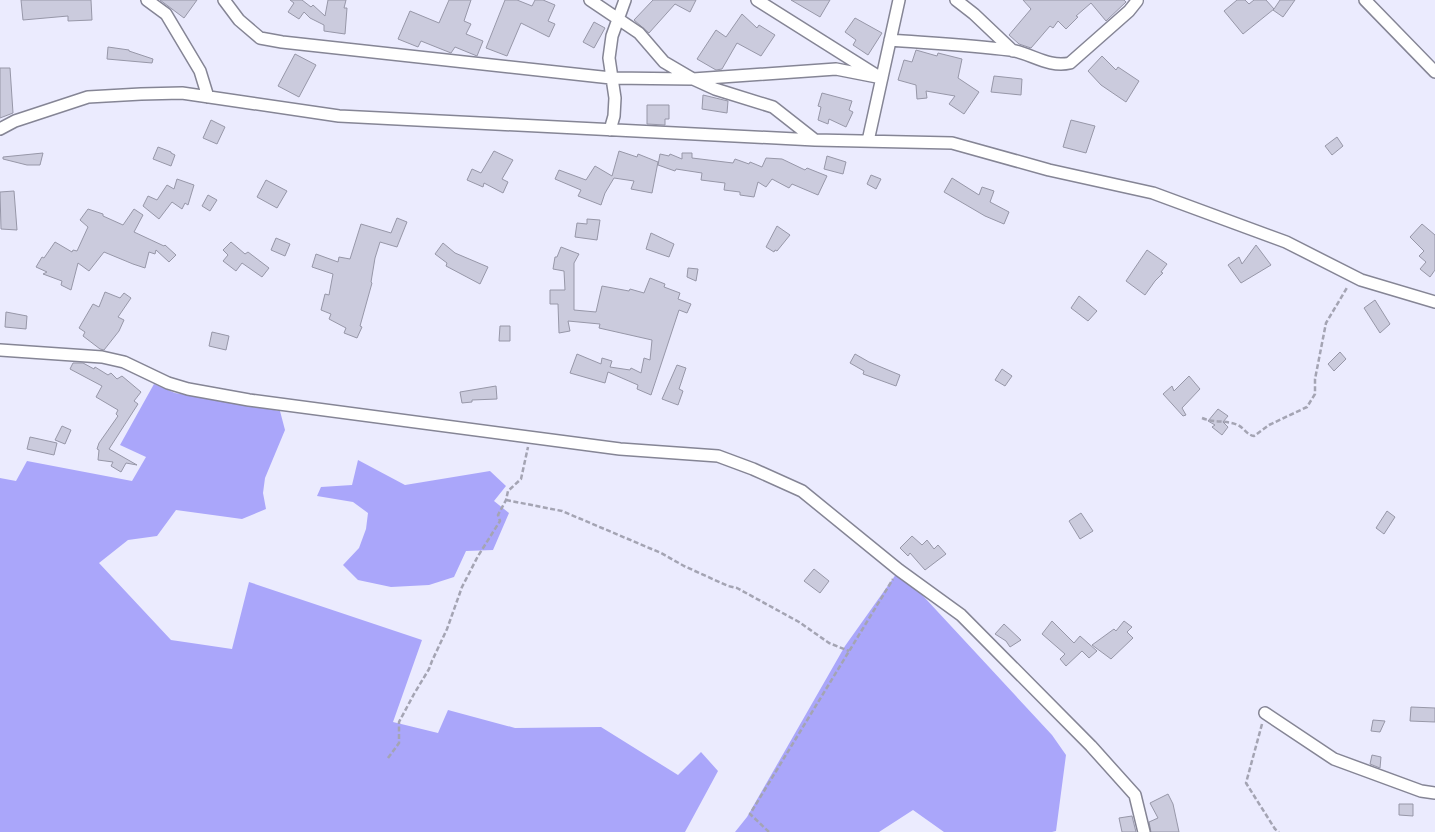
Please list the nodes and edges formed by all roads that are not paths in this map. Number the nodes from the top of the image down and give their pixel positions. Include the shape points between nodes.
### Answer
1 (147, 0) edge
2 (224, 0) edge
3 (590, 0) edge
4 (625, 0) edge
5 (757, 0) edge
6 (899, 0) edge
7 (956, 0) edge
8 (1136, 0) edge
9 (1365, 0) edge
10 (618, 19) junction
11 (890, 40) junction
12 (1013, 50) junction
13 (1435, 72) edge
14 (611, 78) junction
15 (882, 78) junction
16 (692, 79) junction
17 (208, 97) junction
18 (0, 129) edge
19 (610, 130) junction
20 (815, 140) junction
21 (868, 141) junction
22 (1435, 302) edge
23 (0, 350) edge
24 (1264, 713) road end
25 (1435, 793) edge
26 (1144, 832) edge

1 - 17 street via 166,14 200,71
2 - 14 street via 239,20 260,38
3 - 10 street
4 - 10 street
5 - 15 street
6 - 11 street
7 - 12 street
8 - 12 street via 1129,11 1070,63 1062,65 1041,61
9 - 13 street
10 - 14 street via 609,58
10 - 16 street via 639,33 664,62
11 - 12 street
11 - 15 street
14 - 16 street
14 - 19 street via 615,98
15 - 16 street via 836,69
15 - 21 street
16 - 20 street via 773,107
17 - 18 street via 182,93 88,97
17 - 19 street via 339,116
19 - 20 street
20 - 21 street
21 - 22 street via 952,143 1050,170 1153,193 1286,242 1361,280
23 - 26 street via 102,357 124,362 188,389 249,400 620,449 718,456 802,491 899,570 961,615 1135,794
24 - 25 street via 1334,758 1421,791

